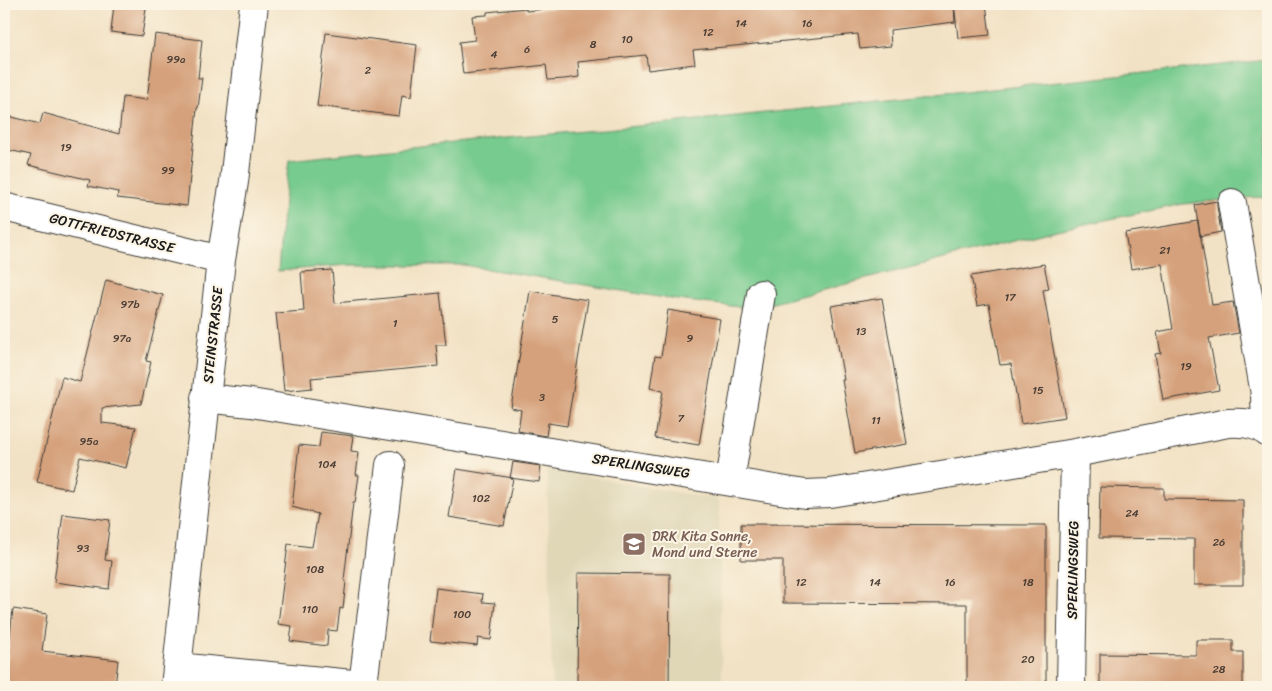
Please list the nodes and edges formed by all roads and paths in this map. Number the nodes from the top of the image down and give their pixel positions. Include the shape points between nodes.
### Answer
1 (254, 4) edge
2 (1232, 203) dead end
3 (4, 207) edge
4 (221, 260) junction
5 (760, 294) dead end
6 (206, 398) junction
7 (1267, 431) edge
8 (1075, 453) junction
9 (390, 465) dead end
10 (730, 481) junction
11 (176, 677) edge
12 (363, 686) edge
13 (1071, 687) edge

1 - 4 street, STEINSTRASSE via 234,182
2 - 7 street via 1265,394
3 - 4 street, GOTTFRIEDSTRASSE
4 - 6 street, STEINSTRASSE
5 - 10 street
6 - 10 street, SPERLINGSWEG
6 - 11 street, STEINSTRASSE
7 - 8 street, SPERLINGSWEG via 1254,424 1228,423
8 - 10 street, SPERLINGSWEG via 830,493 804,494
8 - 13 street, SPERLINGSWEG
9 - 12 street, STEINSTRASSE
11 - 12 street, STEINSTRASSE

